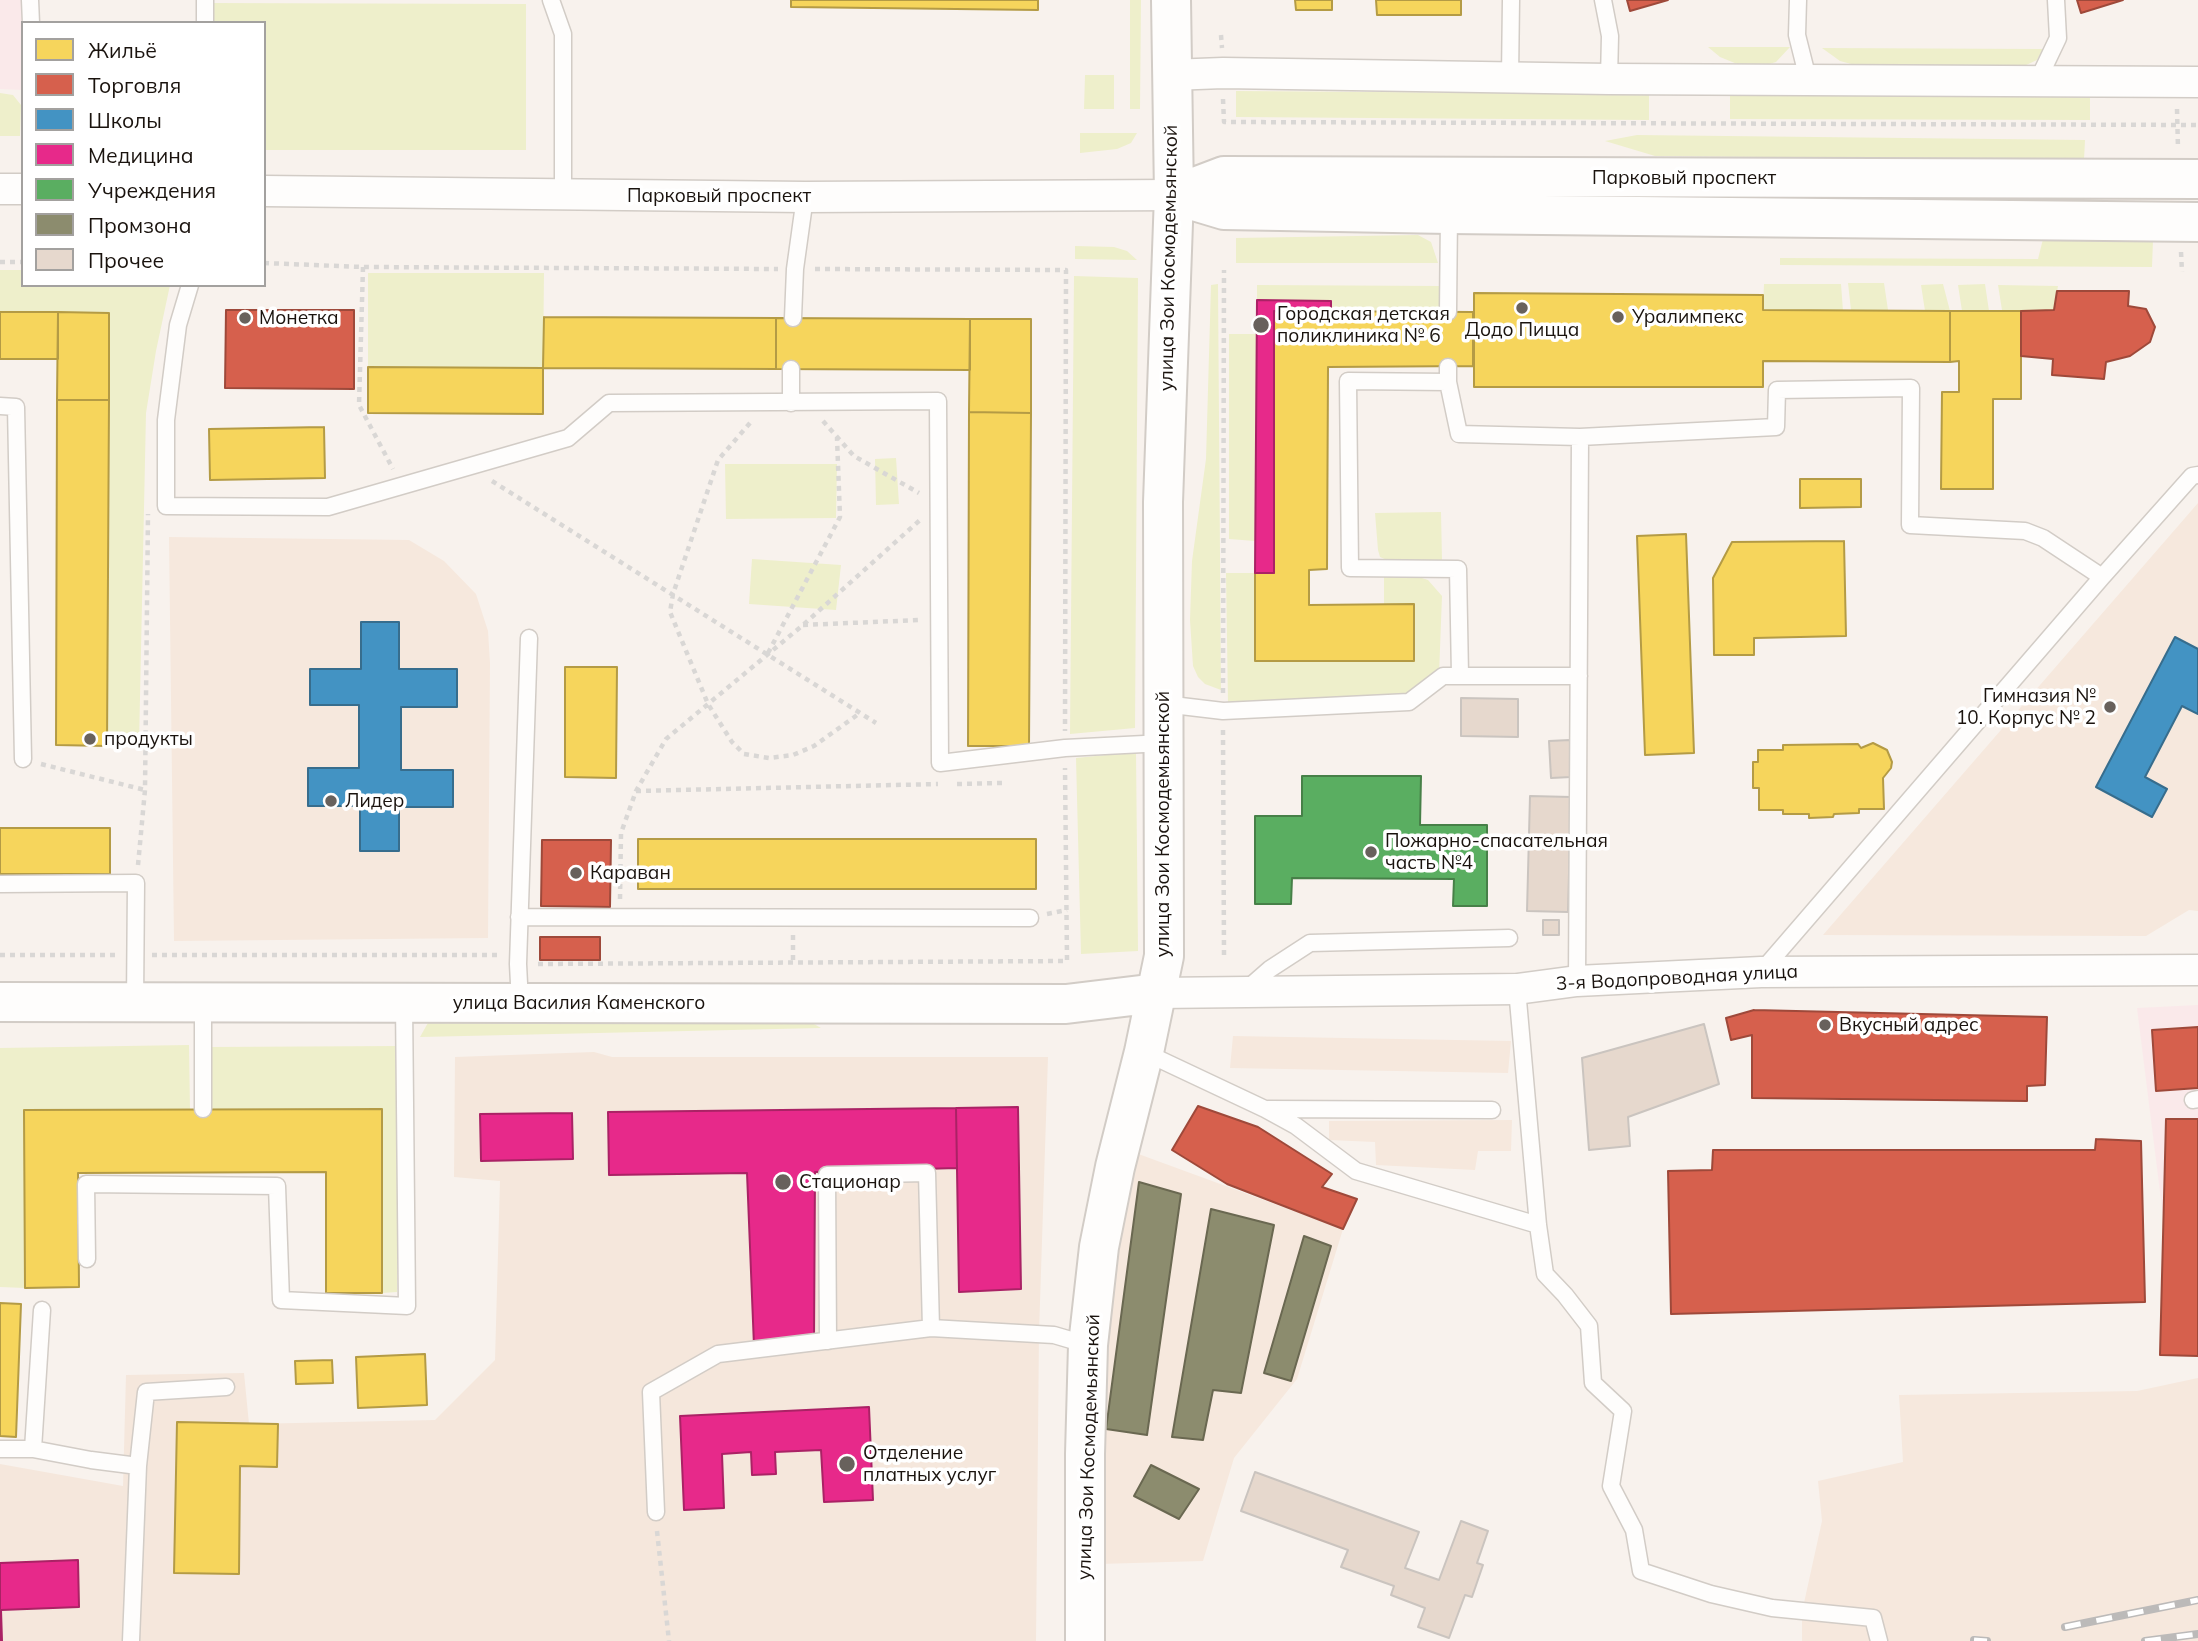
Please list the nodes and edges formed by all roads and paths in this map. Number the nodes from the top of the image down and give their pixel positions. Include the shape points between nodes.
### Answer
1 (30, 0) edge
2 (205, 0) edge
3 (551, 0) edge
4 (1171, 0) edge
5 (1511, 0) edge
6 (1603, 0) edge
7 (1798, 0) edge
8 (2056, 0) edge
9 (31, 21) edge
10 (205, 21) edge
11 (1171, 75) junction
12 (1510, 77) junction
13 (1609, 79) junction
14 (1808, 79) junction
15 (2038, 80) junction
16 (2198, 82) edge
17 (1224, 122) dead end
18 (2198, 125) edge
19 (2198, 179) edge
20 (0, 189) edge
21 (21, 189) edge
22 (266, 191) edge
23 (563, 195) junction
24 (1174, 195) junction
25 (805, 197) junction
26 (1449, 214) junction
27 (2198, 222) edge
28 (0, 262) edge
29 (21, 262) edge
30 (266, 263) edge
31 (363, 267) junction
32 (795, 269) junction
33 (1224, 270) dead end
34 (189, 287) edge
35 (1448, 312) dead end
36 (793, 318) dead end
37 (791, 369) dead end
38 (798, 402) junction
39 (767, 403) junction
40 (0, 406) edge
41 (837, 437) junction
42 (1580, 437) junction
43 (467, 466) junction
44 (2198, 475) edge
45 (401, 485) junction
46 (939, 504) junction
47 (166, 506) junction
48 (2102, 577) junction
49 (673, 594) junction
50 (938, 620) junction
51 (803, 625) junction
52 (529, 638) dead end
53 (767, 655) junction
54 (1460, 675) junction
55 (1579, 676) junction
56 (708, 704) junction
57 (1164, 704) junction
58 (1223, 711) junction
59 (860, 713) junction
60 (876, 723) dead end
61 (1164, 743) junction
62 (1065, 748) junction
63 (23, 759) joint
64 (1002, 783) dead end
65 (145, 790) junction
66 (636, 791) junction
67 (136, 883) junction
68 (0, 884) edge
69 (519, 917) junction
70 (620, 917) junction
71 (1030, 918) dead end
72 (1509, 938) dead end
73 (1224, 955) dead end
74 (1067, 961) dead end
75 (2198, 970) edge
76 (1761, 972) junction
77 (1577, 981) junction
78 (1517, 989) junction
79 (1245, 991) junction
80 (1157, 993) junction
81 (0, 1002) edge
82 (135, 1002) junction
83 (203, 1003) junction
84 (404, 1003) junction
85 (520, 1003) junction
86 (1144, 1052) junction
87 (203, 1109) dead end
88 (1265, 1109) junction
89 (1492, 1110) dead end
90 (1538, 1225) junction
91 (87, 1259) dead end
92 (42, 1310) dead end
93 (931, 1328) junction
94 (828, 1341) junction
95 (1088, 1345) junction
96 (226, 1387) dead end
97 (0, 1449) edge
98 (33, 1449) junction
99 (138, 1466) junction
100 (656, 1512) joint
101 (131, 1641) edge
102 (669, 1641) edge
103 (1085, 1641) edge
104 (1879, 1641) edge

1 - 9 lane
2 - 10 lane
3 - 23 lane via 563,34
4 - 11 main road, улица Зои Космодемьянской
5 - 12 lane
6 - 13 lane
7 - 14 lane via 1797,35
8 - 15 lane via 2058,38
11 - 12 street
11 - 24 main road, улица Зои Космодемьянской
12 - 13 street
13 - 14 street
14 - 15 street
15 - 16 street
17 - 18 path
19 - 24 main road, Парковый проспект via 1224,176
20 - 21 street
22 - 23 street, Парковый проспект
23 - 25 street, Парковый проспект
24 - 25 street, Парковый проспект
24 - 26 main road, Парковый проспект via 1224,210
24 - 57 main road, улица Зои Космодемьянской via 1163,502
25 - 32 lane
26 - 27 main road, Парковый проспект
26 - 35 lane
28 - 29 path
30 - 31 path
31 - 32 path
31 - 45 path via 359,405
32 - 36 lane
32 - 62 path via 1066,270
33 - 58 path
34 - 47 lane via 178,325 166,420
37 - 38 lane
38 - 39 lane
38 - 41 path
38 - 46 lane via 938,401
39 - 43 lane via 609,403 568,438
39 - 49 path via 718,460
40 - 63 lane via 16,407
41 - 46 path via 854,456
41 - 53 path via 841,517
42 - 48 lane via 1776,427 1777,390 1910,388 1910,525 2025,531
42 - 54 lane via 1459,434 1448,374 1348,382 1350,568 1458,569
42 - 55 lane
43 - 45 lane
43 - 49 path
44 - 48 lane via 2192,475
45 - 47 lane via 328,507
46 - 50 lane
46 - 51 path
47 - 65 path via 148,506
48 - 76 lane
49 - 53 path
49 - 56 path via 670,612
50 - 51 path
50 - 62 lane via 940,763
51 - 53 path
52 - 69 lane
53 - 56 path
53 - 59 path
54 - 55 lane
54 - 58 lane via 1443,676 1409,702
55 - 77 lane
56 - 59 path via 744,754 769,758 804,751
56 - 66 path via 666,739
57 - 58 lane
57 - 61 main road, улица Зои Космодемьянской
58 - 73 path
59 - 60 path
61 - 62 lane
61 - 80 main road, улица Зои Космодемьянской via 1165,944
62 - 74 path
63 - 65 path
64 - 66 path
65 - 67 path
66 - 70 path via 621,833
67 - 68 lane
67 - 82 lane
69 - 70 lane
69 - 85 lane
70 - 71 lane
72 - 79 lane via 1310,943
75 - 76 street, 3-я Водопроводная улица
76 - 77 street, 3-я Водопроводная улица
77 - 78 street, 3-я Водопроводная улица
78 - 79 street, 3-я Водопроводная улица
78 - 90 lane
79 - 80 street, 3-я Водопроводная улица
80 - 85 main road, улица Василия Каменского via 1066,1004
80 - 86 main road, улица Зои Космодемьянской
81 - 82 main road, улица Василия Каменского
82 - 83 main road, улица Василия Каменского
83 - 84 main road, улица Василия Каменского
83 - 87 lane
84 - 85 main road, улица Василия Каменского
84 - 91 lane via 407,1306 281,1300 277,1186 203,1178 86,1184
86 - 88 lane
86 - 95 main road, улица Зои Космодемьянской via 1099,1247
88 - 89 lane
88 - 90 lane via 1356,1171
90 - 104 lane via 1545,1274 1589,1326 1593,1383 1623,1411 1611,1486 1634,1530 1641,1571 1772,1608 1873,1618
92 - 98 lane
93 - 94 lane
93 - 94 lane via 927,1173 827,1175
93 - 95 lane via 1054,1335
94 - 100 lane via 718,1354 651,1391
95 - 103 main road, улица Зои Космодемьянской
96 - 99 lane via 146,1392
97 - 98 lane
98 - 99 lane
99 - 101 lane
100 - 102 path

